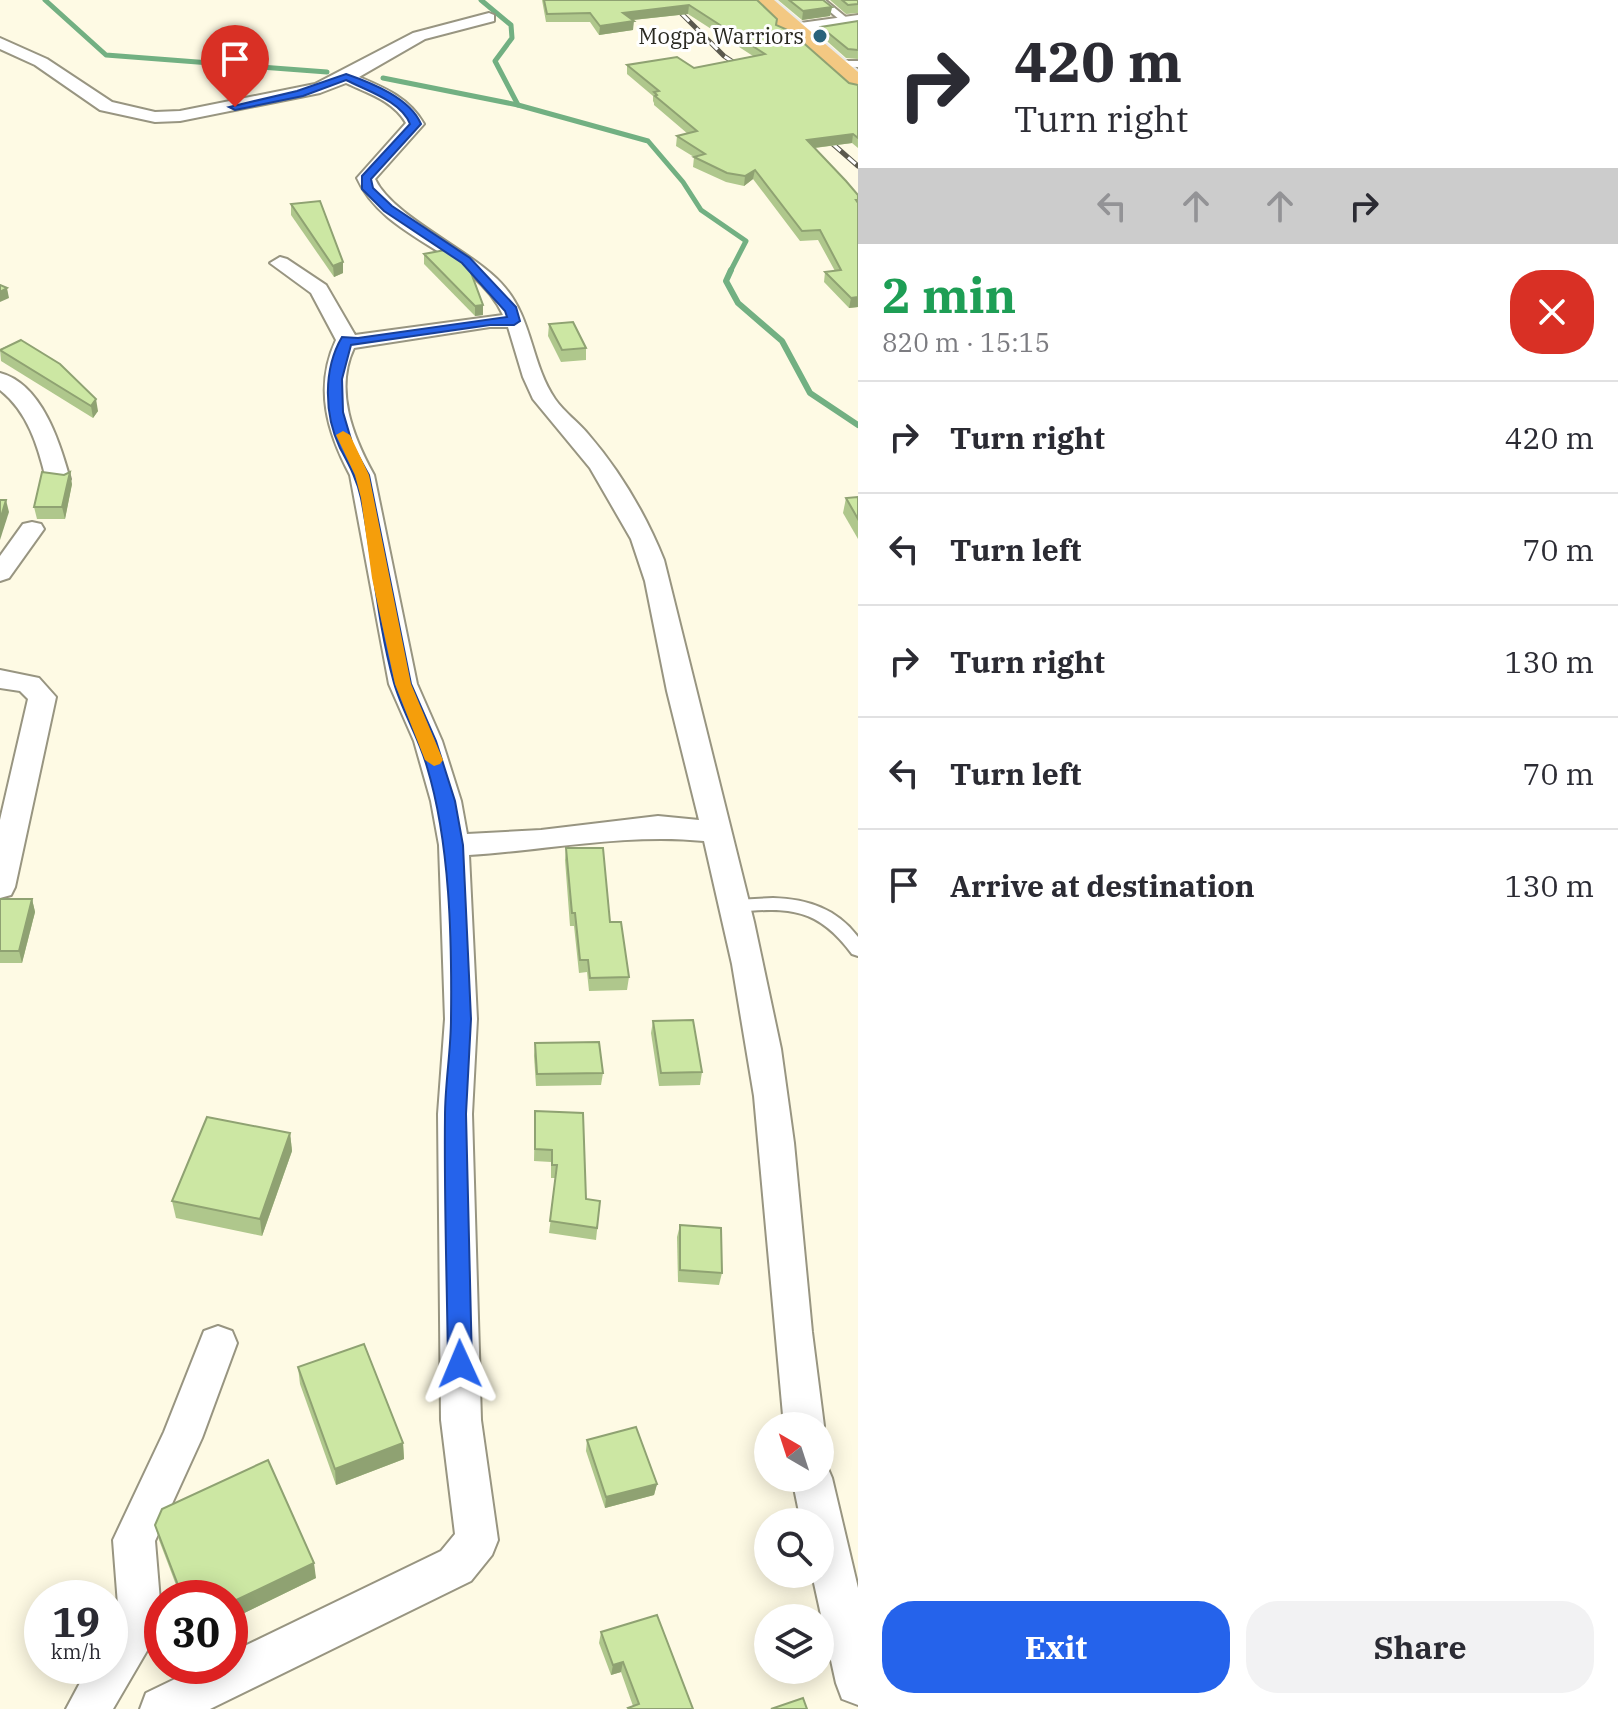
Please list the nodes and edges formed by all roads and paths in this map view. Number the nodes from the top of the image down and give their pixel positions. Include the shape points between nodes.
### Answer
1 (750, 0) edge
2 (761, 0) edge
3 (820, 0) edge
4 (489, 18) dead end
5 (853, 22) edge
6 (794, 33) junction
7 (0, 43) edge
8 (832, 64) junction
9 (858, 64) edge
10 (346, 77) junction
11 (858, 85) edge
12 (280, 263) dead end
13 (514, 321) junction
14 (347, 340) junction
15 (0, 380) edge
16 (58, 479) edge
17 (32, 529) dead end
18 (0, 573) edge
19 (0, 679) edge
20 (717, 832) junction
21 (454, 845) junction
22 (0, 887) edge
23 (736, 906) junction
24 (858, 950) edge
25 (218, 1343) dead end
26 (802, 1412) edge
27 (815, 1492) edge
28 (858, 1683) edge
29 (88, 1709) edge
30 (162, 1709) edge

1 - 6 main road
2 - 6 main road
3 - 5 lane
4 - 10 street via 419,36
5 - 6 street
6 - 8 main road
7 - 10 street via 41,62 106,106 155,117 300,94
8 - 9 lane
8 - 11 main road
10 - 13 street via 396,102 415,124 366,178 367,189 466,260 511,310
12 - 14 street via 319,289
13 - 14 street
13 - 20 street via 531,377 614,485 644,541
14 - 21 street via 336,379 336,412 362,475 403,684 428,741
15 - 16 street via 14,388 46,435
17 - 18 street
19 - 22 street via 29,684 42,697
20 - 21 street via 658,826
20 - 23 street
21 - 30 street via 461,1019 455,1114 461,1420 477,1540 456,1566
23 - 24 lane via 785,901 818,912 845,930
23 - 26 street via 765,1051
25 - 29 street via 182,1438 134,1540 141,1623
27 - 28 street

